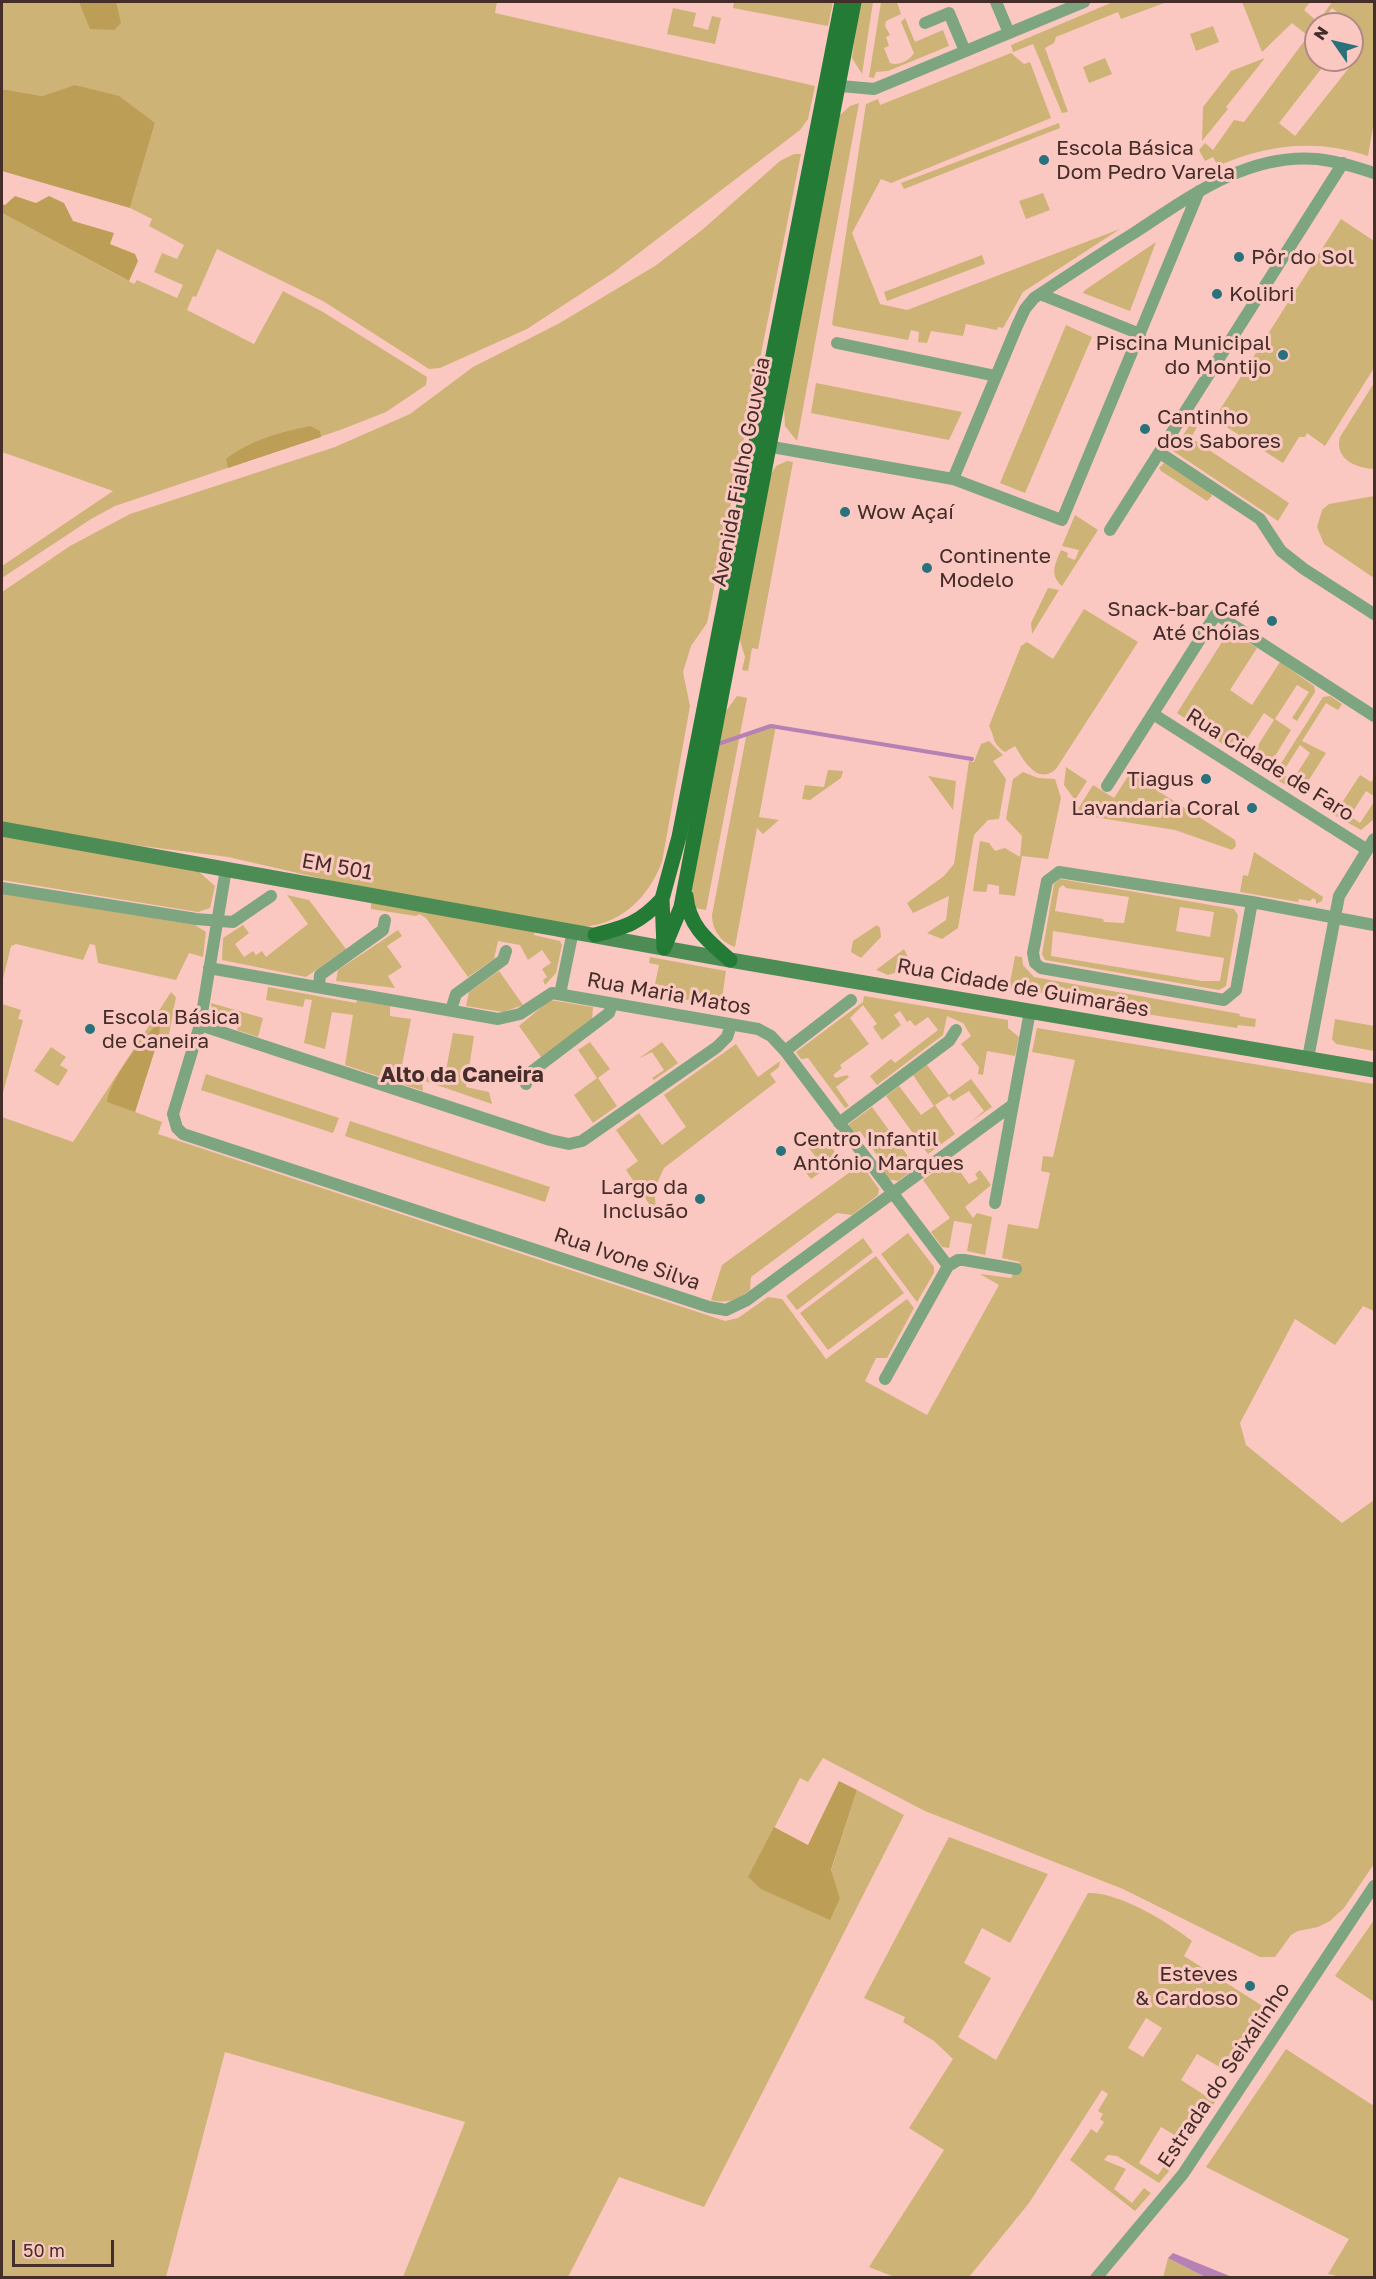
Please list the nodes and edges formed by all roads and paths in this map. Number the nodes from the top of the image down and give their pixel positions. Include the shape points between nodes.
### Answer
1 (842, 2) edge
2 (854, 2) edge
3 (996, 2) edge
4 (1084, 2) edge
5 (925, 23) dead end
6 (1009, 33) junction
7 (965, 51) junction
8 (831, 85) junction
9 (1343, 163) junction
10 (1374, 173) edge
11 (1199, 191) junction
12 (1040, 294) junction
13 (1140, 334) junction
14 (837, 343) dead end
15 (996, 376) junction
16 (761, 445) junction
17 (1160, 453) junction
18 (953, 479) junction
19 (1110, 530) dead end
20 (1374, 614) edge
21 (1153, 714) junction
22 (1374, 716) edge
23 (1107, 786) dead end
24 (2, 829) edge
25 (1374, 838) edge
26 (1366, 849) junction
27 (226, 869) junction
28 (684, 881) junction
29 (2, 888) edge
30 (271, 896) dead end
31 (662, 899) junction
32 (1252, 902) junction
33 (1334, 916) junction
34 (385, 920) dead end
35 (218, 921) junction
36 (1374, 925) edge
37 (573, 931) junction
38 (595, 935) junction
39 (664, 948) junction
40 (506, 951) dead end
41 (730, 960) junction
42 (209, 968) junction
43 (319, 987) junction
44 (560, 994) junction
45 (851, 1000) dead end
46 (612, 1004) junction
47 (451, 1010) junction
48 (1030, 1011) junction
49 (200, 1025) junction
50 (731, 1025) junction
51 (956, 1030) dead end
52 (785, 1051) junction
53 (1308, 1058) junction
54 (1374, 1070) edge
55 (526, 1084) dead end
56 (1011, 1106) junction
57 (839, 1124) junction
58 (890, 1193) junction
59 (995, 1203) dead end
60 (948, 1266) junction
61 (1016, 1269) dead end
62 (885, 1378) dead end
63 (1374, 1886) edge
64 (1096, 2277) edge

1 - 8 main road, Avenida Fialho Gouveia
2 - 8 main road, Avenida Fialho Gouveia
3 - 6 street
4 - 6 street
5 - 7 street via 949,13
6 - 7 street
7 - 8 street via 874,89
8 - 16 main road, Avenida Fialho Gouveia
9 - 10 street
9 - 11 street via 1316,159 1269,162
9 - 17 street
11 - 12 street
11 - 13 street
12 - 13 street
12 - 15 street via 1025,309
13 - 18 street via 1062,520
14 - 15 street
15 - 18 street
16 - 18 street
16 - 28 main road, Avenida Fialho Gouveia
16 - 31 main road, Avenida Fialho Gouveia via 679,837
17 - 19 street
17 - 20 street via 1260,519 1281,551
21 - 22 street via 1216,614
21 - 23 street
21 - 26 street, Rua Cidade de Faro
24 - 27 main road, EM 501 / EM 501
25 - 26 street
26 - 33 street via 1339,896
27 - 35 street
27 - 37 main road, EM 501 / EM 501
28 - 39 main road, Avenida Fialho Gouveia via 676,925
28 - 41 main road via 693,923 702,937
29 - 35 street
30 - 35 street via 233,922
31 - 38 main road via 648,915 629,927
31 - 39 main road
32 - 32 street via 1059,872 1047,881 1033,953 1035,963 1041,968 1224,1000 1236,990
32 - 33 street
33 - 36 street
33 - 53 street
34 - 43 street via 383,930 320,975
35 - 42 street
37 - 38 main road, EM 501 / EM 501
37 - 44 street
38 - 39 main road, EM 501 / EM 501
39 - 41 main road, Rua Cidade de Guimarães
40 - 47 street via 502,960 456,994
41 - 48 main road, Rua Cidade de Guimarães
42 - 43 street, Rua Maria Matos
42 - 49 street
43 - 47 street, Rua Maria Matos
44 - 46 street, Rua Maria Matos
44 - 47 street, Rua Maria Matos via 552,993 520,1014 498,1019
45 - 52 street
46 - 50 street, Rua Maria Matos
46 - 55 street via 609,1013 527,1075
48 - 53 main road, Rua Cidade de Guimarães
48 - 56 street
49 - 50 street via 569,1143 582,1141 717,1047
49 - 58 street, Rua Ivone Silva via 173,1114 183,1134 709,1307 726,1310 747,1300
50 - 52 street, Rua Maria Matos via 765,1032
51 - 57 street via 949,1041
52 - 57 street, Rua Maria Matos
53 - 54 main road, Rua Cidade de Guimarães
56 - 58 street, Rua Ivone Silva
56 - 59 street
57 - 58 street, Rua Maria Matos
58 - 60 street, Rua Maria Matos
60 - 61 street via 964,1260
60 - 62 street
63 - 64 street, Estrada do Seixalinho via 1183,2174

